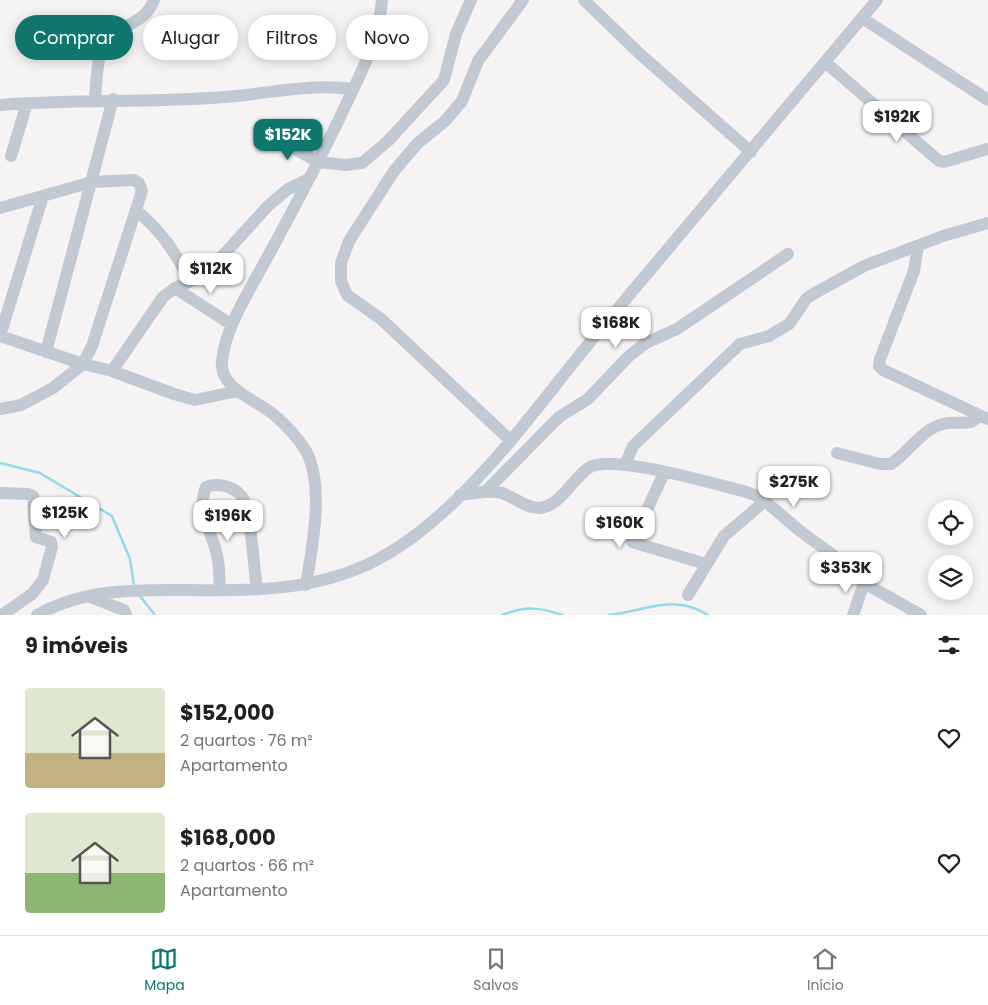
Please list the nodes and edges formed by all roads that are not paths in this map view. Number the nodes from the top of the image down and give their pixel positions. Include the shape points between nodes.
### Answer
1 (154, 0) edge
2 (382, 0) edge
3 (471, 0) edge
4 (523, 0) edge
5 (584, 0) edge
6 (877, 0) edge
7 (862, 18) junction
8 (825, 62) junction
9 (353, 89) junction
10 (113, 99) junction
11 (96, 100) junction
12 (988, 100) edge
13 (27, 103) junction
14 (0, 105) edge
15 (261, 141) dead end
16 (988, 149) edge
17 (751, 152) junction
18 (11, 156) dead end
19 (318, 162) junction
20 (309, 179) junction
21 (92, 182) junction
22 (43, 196) junction
23 (0, 208) edge
24 (137, 211) junction
25 (988, 223) edge
26 (918, 246) junction
27 (788, 254) dead end
28 (190, 281) junction
29 (176, 288) junction
30 (232, 325) junction
31 (0, 336) edge
32 (46, 352) junction
33 (82, 364) junction
34 (112, 371) junction
35 (238, 391) junction
36 (0, 409) edge
37 (983, 417) edge
38 (510, 440) junction
39 (837, 453) dead end
40 (625, 465) junction
41 (664, 473) junction
42 (485, 492) junction
43 (0, 493) edge
44 (460, 495) junction
45 (765, 501) junction
46 (706, 564) junction
47 (864, 583) junction
48 (306, 585) junction
49 (257, 589) junction
50 (220, 590) junction
51 (84, 595) junction
52 (688, 595) dead end
53 (2, 615) edge
54 (37, 615) edge
55 (126, 615) edge
56 (853, 615) edge
57 (921, 615) edge

1 - 11 street via 141,20 117,32 102,53 98,64
2 - 9 street via 379,28 372,50
3 - 19 street via 456,34 444,80 388,141 362,163
4 - 38 street via 478,61 462,101 394,171 349,240 341,263 341,281 347,295 381,319
5 - 17 street
6 - 7 street
7 - 8 street
7 - 12 street
8 - 16 street via 939,161
8 - 17 street
9 - 10 street via 308,87 224,97
9 - 19 street
10 - 11 street
10 - 21 street
11 - 13 street
13 - 14 street
13 - 18 street
15 - 19 street via 279,140
17 - 38 street
19 - 20 street
20 - 28 street via 288,189 206,274
20 - 30 street
21 - 22 street
21 - 24 street via 134,180 139,183 142,191
21 - 32 street
22 - 23 street
22 - 31 street
24 - 28 street via 172,246
24 - 33 street via 92,346
25 - 26 street
26 - 37 street via 914,271 879,366
26 - 40 street via 864,266 840,279 807,298 795,317 782,328 769,336 740,344 633,446
27 - 42 street via 677,329 646,343 629,356 588,399 559,417
28 - 29 street
29 - 30 street
29 - 34 street via 163,297
30 - 35 street via 221,362 224,377
31 - 32 street
32 - 33 street
33 - 34 street
33 - 36 street via 53,388 20,406
34 - 35 street via 195,400
35 - 48 street via 273,414 306,452 313,473 316,503
37 - 39 street via 970,423 945,423 929,430 891,464
38 - 44 street
40 - 41 street
40 - 42 street via 592,466 542,508 531,508 521,500 500,492
41 - 45 street via 743,491
41 - 46 street via 632,542
42 - 44 street
43 - 53 street via 33,496 36,536 51,542 52,547 43,580 32,594
44 - 48 street via 437,519 399,548 330,580
45 - 46 street via 724,536
45 - 47 street
46 - 52 street
47 - 56 street
47 - 57 street
48 - 49 street
49 - 50 street
49 - 50 street via 245,502 232,488 213,485 206,487 202,498 207,527 218,557
50 - 51 street via 135,590
51 - 54 street
51 - 55 street via 119,606

